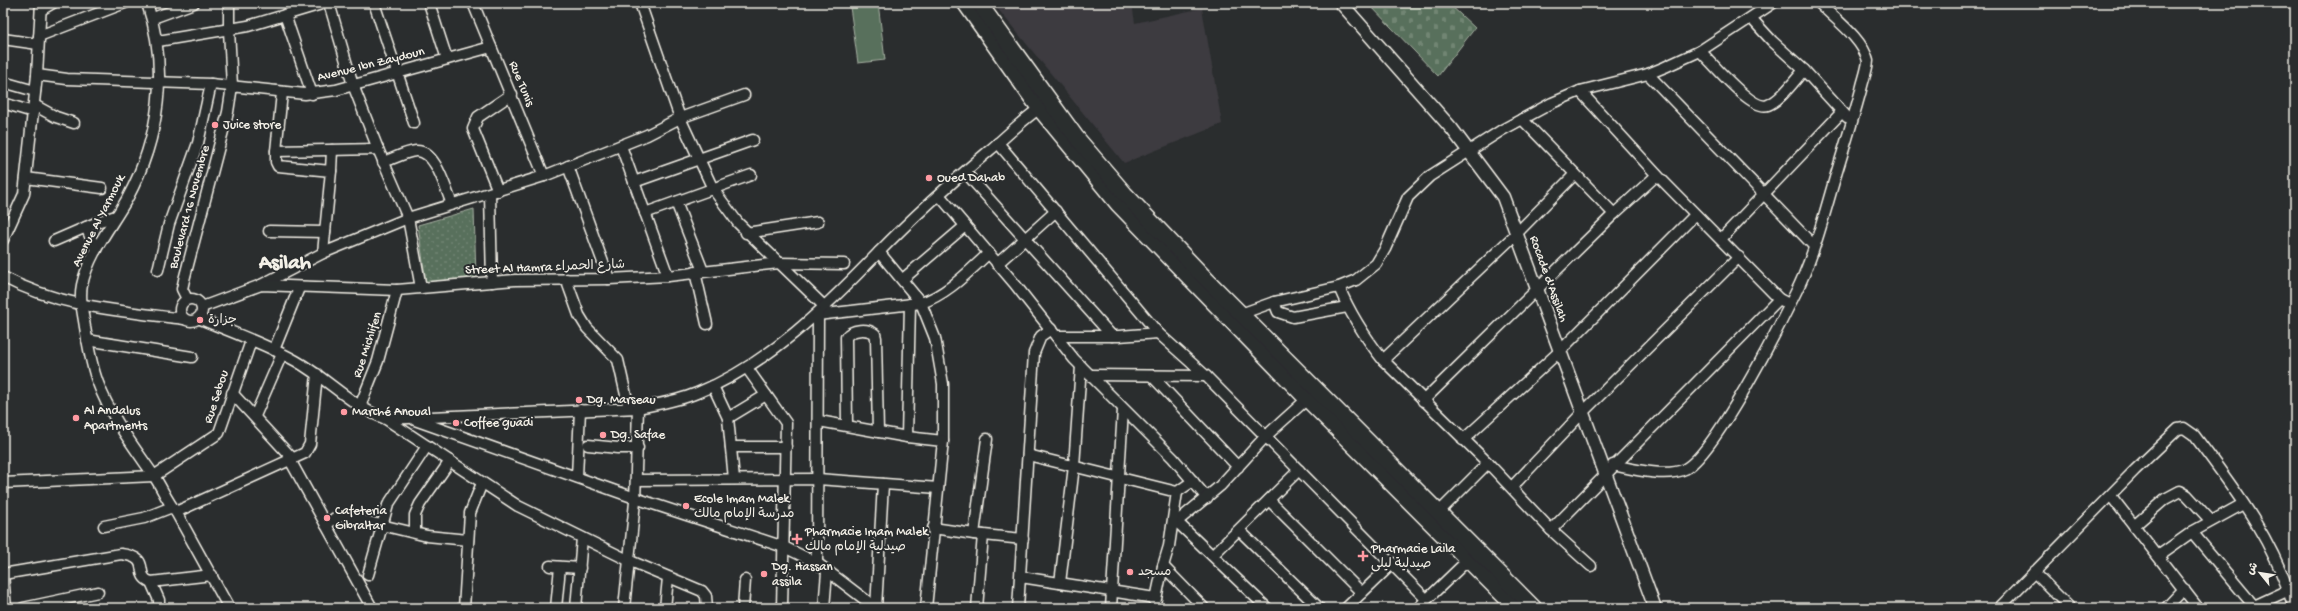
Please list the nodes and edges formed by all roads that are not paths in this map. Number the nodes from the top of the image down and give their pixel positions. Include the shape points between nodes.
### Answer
1 (54, 3) edge
2 (125, 3) edge
3 (147, 3) edge
4 (194, 3) edge
5 (229, 3) edge
6 (325, 3) edge
7 (329, 3) edge
8 (374, 3) edge
9 (429, 3) edge
10 (473, 3) edge
11 (640, 3) edge
12 (965, 3) edge
13 (979, 3) edge
14 (1341, 3) edge
15 (1773, 3) edge
16 (1819, 3) edge
17 (41, 6) edge
18 (284, 15) junction
19 (153, 18) junction
20 (1751, 18) junction
21 (229, 30) junction
22 (3, 39) edge
23 (39, 40) junction
24 (158, 41) junction
25 (491, 47) junction
26 (1700, 51) junction
27 (447, 59) junction
28 (1804, 70) junction
29 (396, 73) junction
30 (1648, 74) junction
31 (37, 75) junction
32 (160, 81) junction
33 (3, 82) edge
34 (211, 84) junction
35 (353, 85) junction
36 (232, 86) junction
37 (1580, 91) junction
38 (36, 92) junction
39 (282, 93) junction
40 (312, 94) junction
41 (512, 94) junction
42 (744, 95) dead end
43 (3, 103) edge
44 (1045, 105) junction
45 (34, 108) junction
46 (1842, 112) junction
47 (680, 118) junction
48 (1522, 119) junction
49 (74, 123) dead end
50 (414, 123) dead end
51 (1852, 123) junction
52 (753, 140) dead end
53 (998, 143) junction
54 (621, 146) junction
55 (378, 149) junction
56 (332, 150) junction
57 (276, 152) junction
58 (1470, 152) junction
59 (698, 158) junction
60 (383, 162) junction
61 (568, 166) junction
62 (331, 171) junction
63 (965, 172) junction
64 (1575, 174) junction
65 (751, 175) dead end
66 (1657, 175) junction
67 (544, 176) junction
68 (26, 178) junction
69 (634, 182) junction
70 (102, 188) dead end
71 (713, 189) junction
72 (494, 193) junction
73 (940, 196) junction
74 (1764, 196) junction
75 (676, 202) junction
76 (452, 204) junction
77 (1056, 212) junction
78 (645, 213) junction
79 (1614, 214) junction
80 (1695, 215) junction
81 (116, 216) junction
82 (408, 218) junction
83 (818, 222) dead end
84 (964, 226) junction
85 (86, 227) junction
86 (269, 231) dead end
87 (325, 232) junction
88 (746, 233) junction
89 (1516, 234) junction
90 (1024, 238) junction
91 (1721, 239) junction
92 (3, 240) edge
93 (54, 241) dead end
94 (1813, 245) junction
95 (96, 250) junction
96 (879, 252) junction
97 (323, 253) junction
98 (989, 253) junction
99 (1739, 257) junction
100 (779, 263) junction
101 (844, 264) dead end
102 (997, 264) junction
103 (158, 270) dead end
104 (699, 272) junction
105 (668, 276) junction
106 (3, 277) edge
107 (566, 279) junction
108 (609, 279) junction
109 (903, 279) junction
110 (492, 282) junction
111 (260, 286) junction
112 (1339, 287) junction
113 (299, 288) junction
114 (421, 288) junction
115 (397, 290) junction
116 (1537, 290) junction
117 (187, 299) junction
118 (1779, 299) junction
119 (1274, 302) junction
120 (921, 303) junction
121 (910, 304) junction
122 (81, 305) junction
123 (1789, 305) junction
124 (202, 307) junction
125 (1347, 307) junction
126 (820, 312) junction
127 (1235, 316) junction
128 (198, 318) junction
129 (184, 319) junction
130 (707, 324) dead end
131 (1158, 332) junction
132 (1054, 333) junction
133 (1112, 336) junction
134 (87, 340) junction
135 (251, 341) junction
136 (1560, 351) junction
137 (278, 352) junction
138 (192, 357) dead end
139 (1383, 360) junction
140 (1081, 366) junction
141 (748, 368) junction
142 (317, 374) junction
143 (1090, 375) junction
144 (1152, 376) junction
145 (1206, 376) junction
146 (713, 386) junction
147 (232, 393) junction
148 (766, 395) junction
149 (1307, 399) junction
150 (1423, 401) junction
151 (360, 406) junction
152 (634, 408) junction
153 (1123, 409) junction
154 (580, 410) junction
155 (1583, 412) junction
156 (255, 416) junction
157 (410, 418) junction
158 (728, 418) junction
159 (386, 419) junction
160 (819, 421) junction
161 (847, 426) junction
162 (878, 432) junction
163 (1266, 436) junction
164 (907, 437) junction
165 (987, 439) dead end
166 (1463, 440) junction
167 (943, 441) junction
168 (588, 445) dead end
169 (427, 446) junction
170 (731, 447) junction
171 (786, 447) junction
172 (638, 448) junction
173 (1028, 455) junction
174 (292, 460) junction
175 (450, 462) junction
176 (1488, 463) junction
177 (1074, 466) junction
178 (1238, 467) junction
179 (1609, 469) junction
180 (1300, 470) junction
181 (154, 476) junction
182 (577, 477) junction
183 (1117, 477) junction
184 (786, 478) junction
185 (734, 479) junction
186 (818, 479) junction
187 (636, 480) junction
188 (1193, 481) junction
189 (3, 483) edge
190 (482, 483) junction
191 (883, 484) junction
192 (1512, 487) junction
193 (938, 488) junction
194 (1176, 492) junction
195 (2111, 496) junction
196 (635, 498) junction
197 (1207, 498) junction
198 (1269, 500) junction
199 (2244, 504) junction
200 (174, 510) junction
201 (1438, 513) junction
202 (2210, 521) junction
203 (1175, 524) junction
204 (326, 525) junction
205 (104, 526) dead end
206 (383, 526) junction
207 (2134, 526) junction
208 (933, 528) junction
209 (1239, 530) junction
210 (1551, 530) junction
211 (415, 532) junction
212 (2192, 532) junction
213 (978, 534) junction
214 (582, 538) junction
215 (1023, 539) junction
216 (468, 540) junction
217 (784, 547) junction
218 (1213, 555) junction
219 (2158, 556) junction
220 (628, 560) junction
221 (1468, 560) junction
222 (1393, 562) junction
223 (817, 563) junction
224 (1163, 566) junction
225 (1591, 566) dead end
226 (580, 568) junction
227 (827, 572) junction
228 (2034, 572) junction
229 (3, 574) edge
230 (212, 575) junction
231 (368, 575) dead end
232 (1021, 576) junction
233 (668, 578) junction
234 (745, 580) dead end
235 (151, 582) junction
236 (1060, 584) junction
237 (2184, 589) junction
238 (2289, 590) junction
239 (98, 592) dead end
240 (1113, 593) junction
241 (1362, 594) junction
242 (1426, 599) junction
243 (1155, 603) edge
244 (863, 604) edge
245 (2252, 607) edge
246 (6, 608) edge
247 (23, 608) edge
248 (159, 608) edge
249 (229, 608) edge
250 (372, 608) edge
251 (464, 608) edge
252 (556, 608) edge
253 (576, 608) edge
254 (624, 608) edge
255 (665, 608) edge
256 (707, 608) edge
257 (743, 608) edge
258 (782, 608) edge
259 (824, 608) edge
260 (926, 608) edge
261 (977, 608) edge
262 (1018, 608) edge
263 (1111, 608) edge
264 (1204, 608) edge
265 (1267, 608) edge
266 (1319, 608) edge
267 (1346, 608) edge
268 (1418, 608) edge
269 (1516, 608) edge
270 (1534, 608) edge
271 (1655, 608) edge
272 (1999, 608) edge
273 (2070, 608) edge
274 (2166, 608) edge
275 (2198, 608) edge
276 (2294, 608) edge

1 - 17 street
2 - 23 street
3 - 19 street, Avenue Al Yarmouk
4 - 19 street
5 - 21 street, Boulevard 16 Novembre
6 - 18 street
7 - 35 street
8 - 29 street
9 - 27 street
10 - 25 street, Rue Tunis
11 - 47 street
12 - 44 main road
13 - 44 main road
14 - 58 street, Rocade d'Assilah
15 - 20 street
16 - 51 street via 1866,53 1867,70
17 - 23 street
18 - 21 street
18 - 40 street
19 - 24 street, Avenue Al Yarmouk
20 - 26 street
20 - 28 street
21 - 24 street
21 - 36 street, Boulevard 16 Novembre
22 - 23 street
23 - 31 street
24 - 32 street, Avenue Al Yarmouk
25 - 27 street, Avenue Ibn Zaydoun
25 - 41 street, Rue Tunis
26 - 28 street via 1741,93 1755,104 1763,106 1779,97
26 - 30 street
27 - 29 street, Avenue Ibn Zaydoun
28 - 46 street
29 - 35 street, Avenue Ibn Zaydoun
29 - 50 street
30 - 37 street
30 - 74 street
31 - 32 street, Avenue Ibn Zaydoun via 67,79
31 - 38 street
32 - 34 street, Avenue Ibn Zaydoun
32 - 81 street, Avenue Al Yarmouk via 150,144 141,168
33 - 38 street
34 - 36 street, Avenue Ibn Zaydoun
34 - 103 street via 200,138 170,224
35 - 40 street, Avenue Ibn Zaydoun
35 - 55 street
36 - 39 street, Avenue Ibn Zaydoun
36 - 117 street, Boulevard 16 Novembre via 223,138 182,289
37 - 48 street
37 - 66 street
38 - 45 street
39 - 40 street, Avenue Ibn Zaydoun
39 - 57 street
41 - 67 street, Rue Tunis
41 - 72 street via 478,116 474,129
42 - 47 street
43 - 45 street
44 - 53 street
44 - 127 main road
45 - 49 street
45 - 68 street
46 - 51 street
46 - 74 street
47 - 54 street
47 - 59 street
48 - 58 street
48 - 64 street
51 - 94 street
52 - 59 street
53 - 63 street
53 - 77 street
54 - 61 street
54 - 69 street
55 - 56 street
55 - 60 street
56 - 57 street
56 - 62 street
57 - 62 street via 278,166
58 - 89 street, Rocade d'Assilah via 1503,197
58 - 112 street via 1418,185 1408,197 1376,264 1366,274
59 - 69 street
59 - 71 street
60 - 76 street via 415,151 428,154
60 - 82 street
61 - 67 street
61 - 108 street
62 - 87 street
63 - 73 street
63 - 90 street
64 - 79 street
64 - 89 street
65 - 71 street
66 - 79 street
66 - 80 street
67 - 72 street
68 - 70 street
68 - 92 street via 24,194
69 - 78 street
71 - 75 street
71 - 88 street
72 - 76 street
72 - 110 street
73 - 84 street
73 - 96 street
74 - 91 street
74 - 94 street
75 - 78 street
75 - 104 street
76 - 82 street
77 - 90 street
77 - 131 street
78 - 105 street
79 - 116 street
80 - 91 street
80 - 136 street
81 - 85 street
81 - 95 street, Avenue Al Yarmouk
82 - 97 street
82 - 114 street
83 - 88 street
84 - 98 street
84 - 109 street
85 - 93 street
85 - 95 street
86 - 87 street
87 - 97 street
88 - 100 street
89 - 116 street, Rocade d'Assilah
89 - 139 street
90 - 102 street
90 - 133 street
91 - 99 street
94 - 123 street via 1796,294
95 - 122 street, Avenue Al Yarmouk via 82,285
96 - 109 street
96 - 126 street
97 - 111 street
98 - 102 street
98 - 120 street via 942,294
99 - 118 street
99 - 155 street
100 - 101 street, Street Al Hamra شارع الحمراء
100 - 104 street, Street Al Hamra شارع الحمراء
100 - 126 street
102 - 132 street
104 - 105 street, Street Al Hamra شارع الحمراء
104 - 130 street
105 - 108 street, Street Al Hamra شارع الحمراء
106 - 122 street via 40,294
107 - 108 street, Street Al Hamra شارع الحمراء
107 - 110 street, Street Al Hamra شارع الحمراء
107 - 152 street via 579,315 587,328 618,360
109 - 120 street
110 - 114 street, Street Al Hamra شارع الحمراء
111 - 113 street, Street Al Hamra شارع الحمراء
111 - 124 street, Street Al Hamra شارع الحمراء
112 - 119 street
112 - 125 street
113 - 115 street, Street Al Hamra شارع الحمراء
113 - 137 street
114 - 115 street, Street Al Hamra شارع الحمراء
115 - 151 street, Rue Michlifen via 378,361
116 - 136 street, Rocade d'Assilah
116 - 150 street
117 - 124 street via 194,299
117 - 129 street via 179,308
118 - 123 street
118 - 179 street
119 - 125 street via 1278,312 1293,317
119 - 127 street
120 - 121 street
120 - 167 street via 935,338 943,384
121 - 126 street
121 - 164 street
122 - 129 street
122 - 134 street, Avenue Al Yarmouk
123 - 179 street via 1737,402 1691,464 1683,470 1661,472
124 - 128 street
125 - 139 street via 1369,343
126 - 141 street
126 - 160 street
127 - 149 main road
127 - 201 main road
128 - 129 street via 191,321
128 - 135 street
131 - 133 street
131 - 145 street
132 - 133 street
132 - 140 street
132 - 173 street via 1041,336 1034,353
134 - 138 street
134 - 181 street, Avenue Al Yarmouk via 97,382 104,397
135 - 137 street
135 - 147 street, Rue Sebou
136 - 155 street, Rocade d'Assilah
136 - 166 street
137 - 142 street
137 - 156 street
139 - 150 street
140 - 143 street
140 - 177 street
141 - 146 street
141 - 148 street
142 - 151 street
142 - 174 street via 310,444 305,453
143 - 144 street
143 - 153 street
144 - 145 street
144 - 178 street
145 - 163 street
146 - 152 street via 672,401
146 - 158 street
147 - 156 street
147 - 181 street, Rue Sebou via 225,422 215,438
148 - 158 street
148 - 171 street via 786,423
149 - 163 street
149 - 221 main road
150 - 166 street
151 - 159 street
152 - 154 street
152 - 172 street
153 - 183 street
153 - 188 street
154 - 157 street
154 - 182 street
155 - 179 street, Rocade d'Assilah
155 - 192 street
156 - 174 street
157 - 159 street
157 - 182 street
158 - 170 street
159 - 169 street
160 - 161 street
160 - 186 street
161 - 162 street
161 - 162 street via 846,337 855,331 870,331 876,338
162 - 164 street
163 - 178 street
163 - 180 street
164 - 167 street
165 - 213 street
166 - 176 street
167 - 193 street
168 - 172 street
169 - 175 street
169 - 206 street via 388,505
170 - 171 street
170 - 185 street
171 - 184 street
172 - 187 street
173 - 177 street
173 - 215 street
174 - 200 street
174 - 204 street
175 - 190 street
175 - 211 street via 420,504 415,515
176 - 192 street
176 - 201 street
177 - 183 street
177 - 236 street
178 - 197 street
179 - 210 street
179 - 271 street, Rocade d'Assilah
180 - 198 street
180 - 222 street
181 - 189 street
181 - 200 street, Avenue Al Yarmouk
182 - 196 street
183 - 194 street
183 - 240 street
184 - 185 street
184 - 186 street
184 - 217 street
185 - 187 street
186 - 191 street
186 - 223 street
187 - 196 street
188 - 194 street
188 - 197 street
190 - 214 street via 518,506
190 - 216 street via 470,513
191 - 193 street
191 - 244 street via 876,608
192 - 210 street
193 - 208 street
194 - 203 street
195 - 199 street via 2166,441 2184,428 2194,435
195 - 207 street
195 - 228 street
196 - 217 street
196 - 220 street
197 - 203 street
198 - 209 street
198 - 241 street
199 - 202 street
199 - 238 street via 2270,545
200 - 205 street
200 - 230 street, Avenue Al Yarmouk
201 - 270 main road
202 - 207 street via 2187,495 2180,491
202 - 212 street
203 - 218 street
203 - 224 street
204 - 206 street via 335,518 344,516
204 - 250 street
206 - 211 street
206 - 231 street
207 - 219 street
208 - 213 street
208 - 260 street
209 - 218 street
209 - 266 street
210 - 225 street
211 - 216 street via 427,536
212 - 219 street
212 - 245 street
213 - 215 street
213 - 261 street
214 - 220 street
214 - 226 street
215 - 232 street
216 - 251 street
217 - 223 street
217 - 258 street
218 - 265 street
219 - 237 street
220 - 233 street
220 - 254 street
221 - 242 street
221 - 269 main road
222 - 241 street
222 - 242 street
223 - 227 street
224 - 243 street
224 - 264 street
226 - 252 street via 555,566
226 - 253 street
227 - 244 street
227 - 259 street
228 - 272 street
228 - 273 street
229 - 235 street via 121,554 135,555 144,577
229 - 246 street
230 - 235 street
230 - 249 street, Avenue Al Yarmouk
232 - 236 street
232 - 262 street
233 - 255 street
233 - 256 street via 702,591 706,596
234 - 257 street
235 - 248 street via 159,600
236 - 240 street
237 - 274 street
237 - 275 street
238 - 245 street
238 - 276 street
239 - 247 street
240 - 243 street
240 - 263 street
241 - 267 street
242 - 268 street

